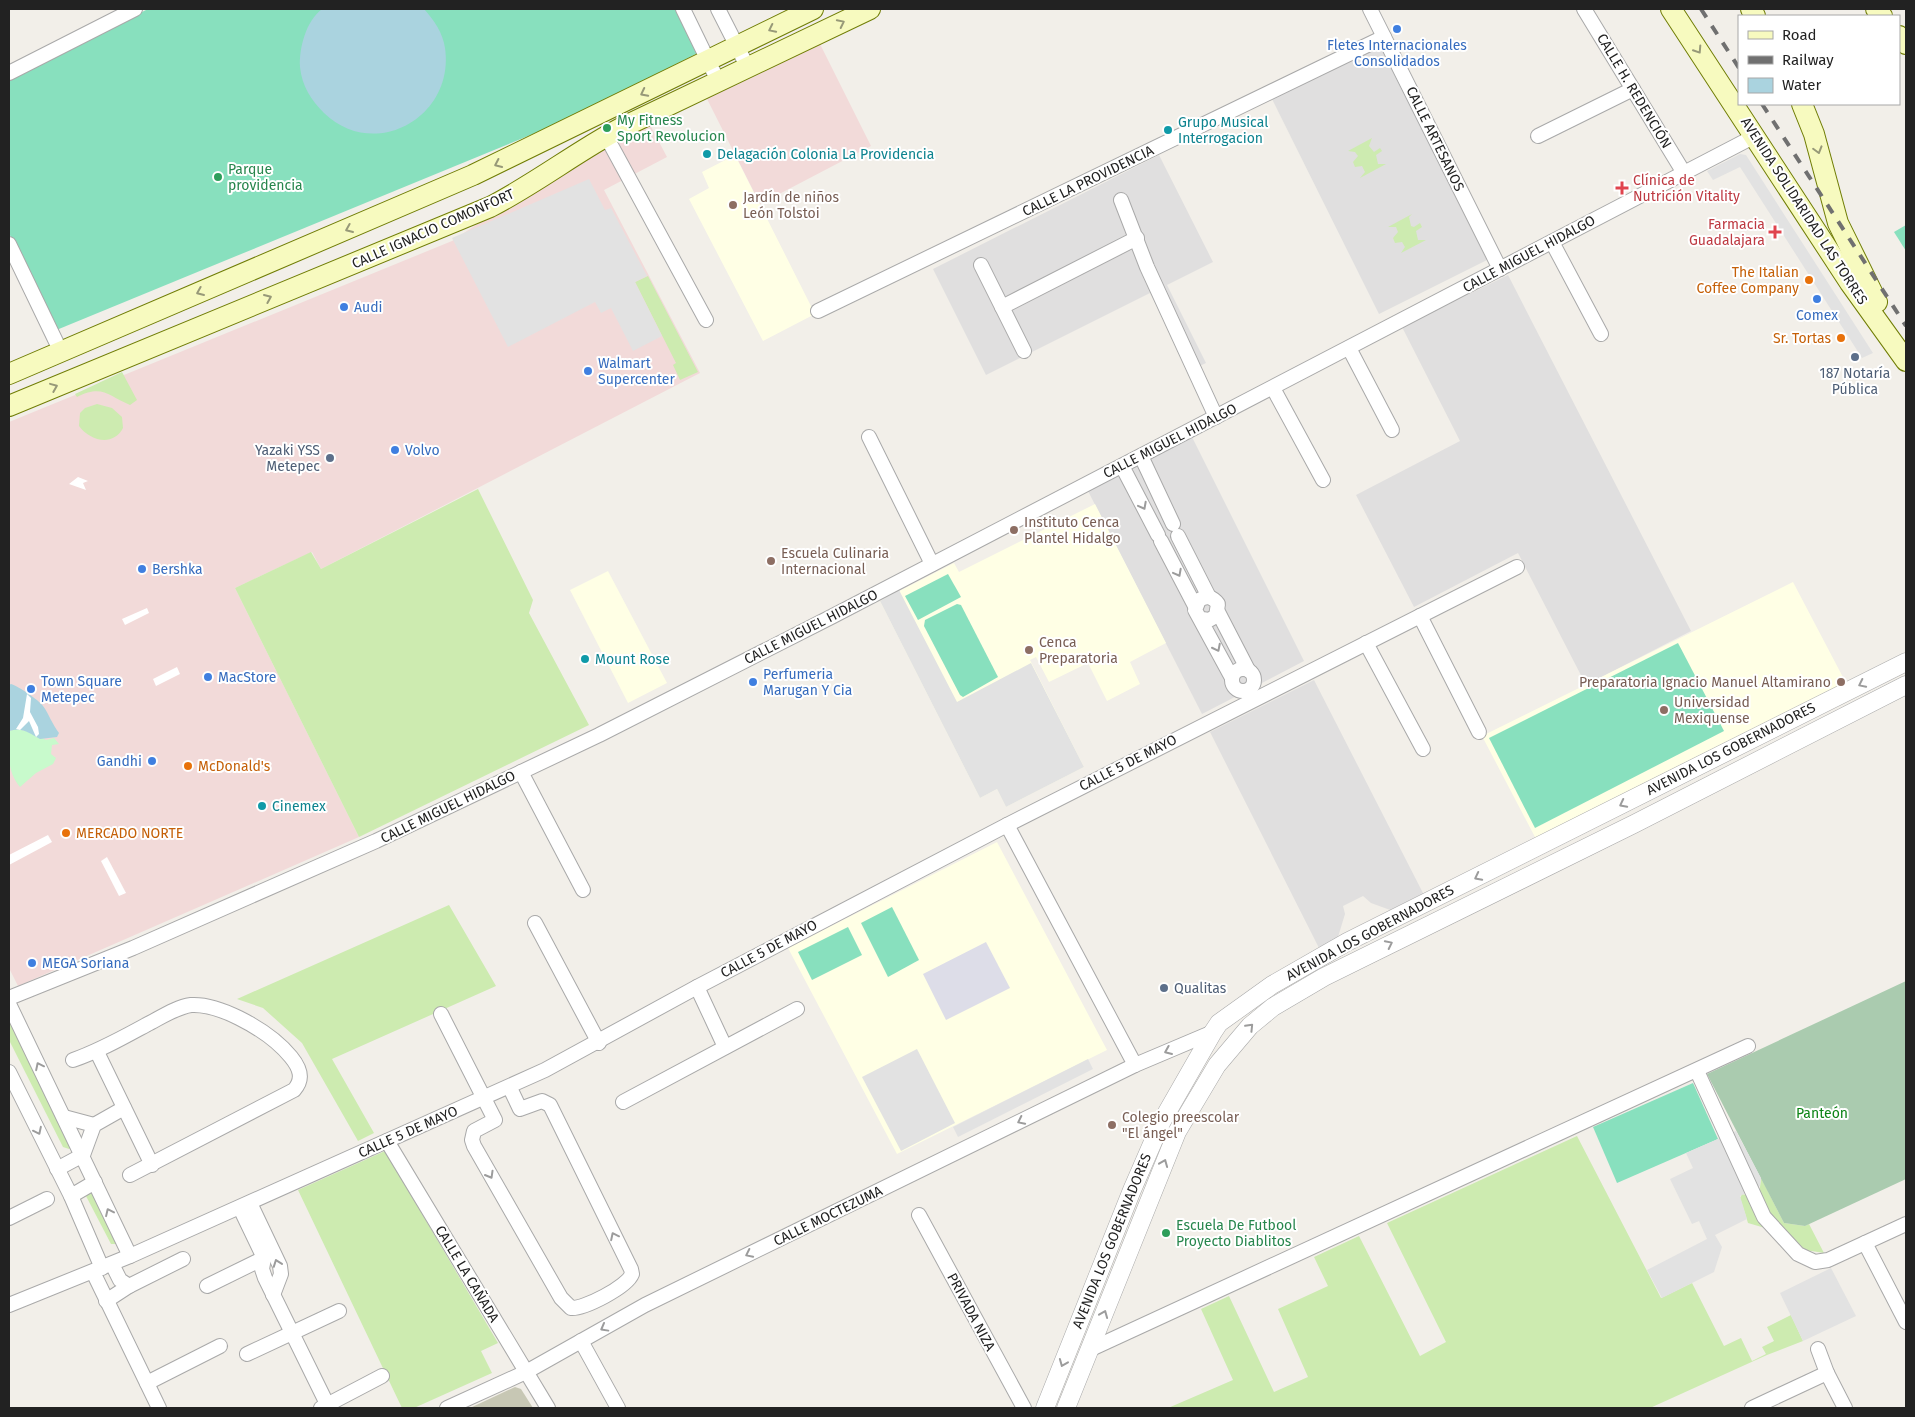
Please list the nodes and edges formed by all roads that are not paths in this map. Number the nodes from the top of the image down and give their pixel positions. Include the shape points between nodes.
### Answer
1 (135, 9) edge
2 (683, 9) edge
3 (718, 9) edge
4 (814, 9) edge
5 (870, 9) edge
6 (1370, 9) edge
7 (1584, 9) edge
8 (1672, 9) edge
9 (1384, 37) junction
10 (737, 46) junction
11 (709, 60) junction
12 (748, 68) junction
13 (9, 72) edge
14 (718, 81) junction
15 (1633, 89) junction
16 (1802, 105) edge
17 (606, 136) junction
18 (1538, 136) dead end
19 (1754, 136) junction
20 (1684, 173) junction
21 (1121, 200) dead end
22 (1137, 238) junction
23 (1552, 242) junction
24 (9, 244) edge
25 (980, 265) dead end
26 (1500, 269) junction
27 (1002, 307) junction
28 (818, 311) dead end
29 (706, 320) dead end
30 (1601, 334) dead end
31 (1349, 348) junction
32 (1024, 351) dead end
33 (61, 352) junction
34 (1906, 357) edge
35 (1906, 361) edge
36 (9, 374) edge
37 (1273, 388) junction
38 (9, 406) edge
39 (1216, 417) junction
40 (1392, 430) dead end
41 (869, 437) dead end
42 (1141, 456) junction
43 (1122, 466) junction
44 (1323, 480) dead end
45 (1176, 530) junction
46 (1160, 538) junction
47 (932, 564) junction
48 (1517, 567) dead end
49 (1209, 597) junction
50 (1195, 606) junction
51 (1218, 612) junction
52 (1420, 616) junction
53 (1202, 619) junction
54 (1366, 644) junction
55 (1906, 662) edge
56 (1906, 685) edge
57 (1479, 732) dead end
58 (1423, 750) dead end
59 (521, 772) junction
60 (1007, 825) junction
61 (1518, 857) junction
62 (1528, 876) junction
63 (583, 890) dead end
64 (535, 923) dead end
65 (697, 988) junction
66 (9, 998) edge
67 (9, 1004) edge
68 (797, 1009) dead end
69 (441, 1014) dead end
70 (1212, 1032) junction
71 (600, 1043) junction
72 (1748, 1046) dead end
73 (725, 1047) junction
74 (97, 1052) junction
75 (74, 1060) dead end
76 (1135, 1065) junction
77 (1697, 1071) junction
78 (9, 1072) edge
79 (510, 1088) junction
80 (14, 1089) edge
81 (484, 1099) junction
82 (622, 1102) dead end
83 (124, 1108) junction
84 (64, 1117) junction
85 (94, 1125) junction
86 (387, 1141) junction
87 (83, 1155) junction
88 (152, 1165) junction
89 (57, 1169) junction
90 (130, 1176) dead end
91 (95, 1182) junction
92 (71, 1196) junction
93 (47, 1199) dead end
94 (245, 1206) junction
95 (919, 1215) dead end
96 (9, 1218) edge
97 (1906, 1224) edge
98 (1865, 1243) junction
99 (130, 1256) junction
100 (264, 1258) junction
101 (183, 1260) dead end
102 (102, 1268) junction
103 (129, 1286) junction
104 (207, 1286) dead end
105 (273, 1295) junction
106 (106, 1301) junction
107 (9, 1305) edge
108 (339, 1311) dead end
109 (1906, 1322) edge
110 (292, 1333) junction
111 (581, 1341) junction
112 (220, 1346) dead end
113 (1818, 1349) dead end
114 (1089, 1350) junction
115 (247, 1354) dead end
116 (526, 1372) junction
117 (1827, 1372) junction
118 (382, 1376) dead end
119 (147, 1383) junction
120 (612, 1406) edge
121 (326, 1407) edge
122 (159, 1408) edge
123 (447, 1408) edge
124 (548, 1408) edge
125 (1024, 1408) edge
126 (1045, 1408) edge
127 (1066, 1408) edge
128 (1752, 1408) edge
129 (1845, 1408) edge

1 - 13 street
2 - 11 street
3 - 10 street
4 -> 10 main road
12 -> 5 main road, CALLE IGNACIO COMONFORT
6 - 9 street, CALLE ARTESANOS
7 - 15 street, CALLE H. REDENCIÓN
8 -> 19 main road, AVENIDA SOLIDARIDAD LAS TORRES
9 - 26 street, CALLE ARTESANOS
9 - 28 street, CALLE LA PROVIDENCIA
10 - 11 main road
10 - 12 street
11 - 14 street
11 -> 33 main road via 473,175
12 - 14 main road, CALLE IGNACIO COMONFORT
14 - 17 main road, CALLE IGNACIO COMONFORT
15 - 18 street
15 - 20 street, CALLE H. REDENCIÓN
16 -> 34 main road, AVENIDA SOLIDARIDAD LAS TORRES via 1844,239
17 - 29 street
38 -> 17 main road, CALLE IGNACIO COMONFORT via 490,207
19 - 20 street, CALLE MIGUEL HIDALGO
19 - 35 main road, AVENIDA SOLIDARIDAD LAS TORRES via 1850,283
20 - 23 street, CALLE MIGUEL HIDALGO
21 - 22 street
22 - 27 street
22 - 39 street via 1151,276
23 - 26 street, CALLE MIGUEL HIDALGO
23 - 30 street
24 - 33 street
25 - 27 street
26 - 31 street, CALLE MIGUEL HIDALGO
27 - 32 street
31 - 37 street, CALLE MIGUEL HIDALGO
31 - 40 street
33 - 36 main road
37 - 39 street, CALLE MIGUEL HIDALGO
37 - 44 street
39 - 42 street, CALLE MIGUEL HIDALGO
41 - 47 street
42 - 43 street, CALLE MIGUEL HIDALGO
42 - 45 street
43 -> 46 street
43 - 47 street, CALLE MIGUEL HIDALGO
45 - 46 street via 1171,544
45 - 49 street
46 -> 50 street
47 - 59 street, CALLE MIGUEL HIDALGO
48 - 52 street, CALLE 5 DE MAYO
49 - 50 street via 1199,600
49 - 51 street via 1218,604
50 - 53 street
51 - 53 street via 1213,619
53 -> 51 street via 1235,688 1246,690 1253,682 1252,675
52 - 54 street, CALLE 5 DE MAYO
52 - 57 street
54 - 58 street
54 - 60 street, CALLE 5 DE MAYO
55 -> 61 street, AVENIDA LOS GOBERNADORES
56 - 62 street, AVENIDA LOS GOBERNADORES
59 - 63 street
59 - 66 street, CALLE MIGUEL HIDALGO via 376,841 133,948
60 - 65 street, CALLE 5 DE MAYO
60 - 76 street
61 - 62 street
61 -> 70 street, AVENIDA LOS GOBERNADORES via 1308,964 1248,1001
114 -> 62 street, AVENIDA LOS GOBERNADORES via 1177,1132 1217,1065 1250,1026 1304,987
64 - 71 street
65 - 71 street, CALLE 5 DE MAYO
65 - 73 street
84 -> 67 street
68 - 73 street
69 - 81 street
70 -> 76 street, CALLE MOCTEZUMA
70 -> 126 street, AVENIDA LOS GOBERNADORES via 1162,1121
71 - 79 street, CALLE 5 DE MAYO
72 - 77 street
73 - 82 street
74 - 75 street
74 - 83 street
74 - 88 street via 171,1012 191,1005 224,1011 250,1023 283,1048 298,1068 301,1075 294,1090
76 -> 111 street, CALLE MOCTEZUMA via 645,1305
77 - 98 street via 1760,1211 1798,1254 1815,1262 1828,1260
77 - 114 street
78 - 80 street
79 - 81 street, CALLE 5 DE MAYO
81 -> 79 street via 495,1120 474,1131 474,1146 561,1298 570,1308 581,1307 626,1284 631,1270 550,1105 542,1101 520,1109
80 -> 89 street
81 - 86 street, CALLE 5 DE MAYO
83 - 85 street
83 - 88 street
84 - 85 street
84 - 87 street
85 - 87 street
86 - 94 street, CALLE 5 DE MAYO
86 - 116 street, CALLE LA CAÑADA
87 - 89 street
87 - 91 street
88 - 90 street
89 - 92 street
91 - 92 street
99 -> 91 street
92 - 102 street
93 - 96 street
94 - 99 street, CALLE 5 DE MAYO
94 - 100 street
105 -> 94 street via 281,1274 280,1266
95 - 125 street, PRIVADA NIZA
97 - 98 street
98 - 109 street
99 - 102 street, CALLE 5 DE MAYO
100 - 104 street
100 - 105 street via 262,1268
101 - 103 street
102 - 103 street
102 - 106 street
102 - 107 street, CALLE 5 DE MAYO
103 - 106 street
105 - 110 street
106 - 119 street
108 - 110 street
110 - 115 street
110 - 121 street
111 - 116 street, CALLE MOCTEZUMA
111 - 120 street
112 - 119 street
113 - 117 street
114 - 127 street, AVENIDA LOS GOBERNADORES
116 - 123 street, CALLE MOCTEZUMA
116 - 124 street, CALLE LA CAÑADA
117 - 128 street
117 - 129 street
118 - 121 street
119 - 122 street

